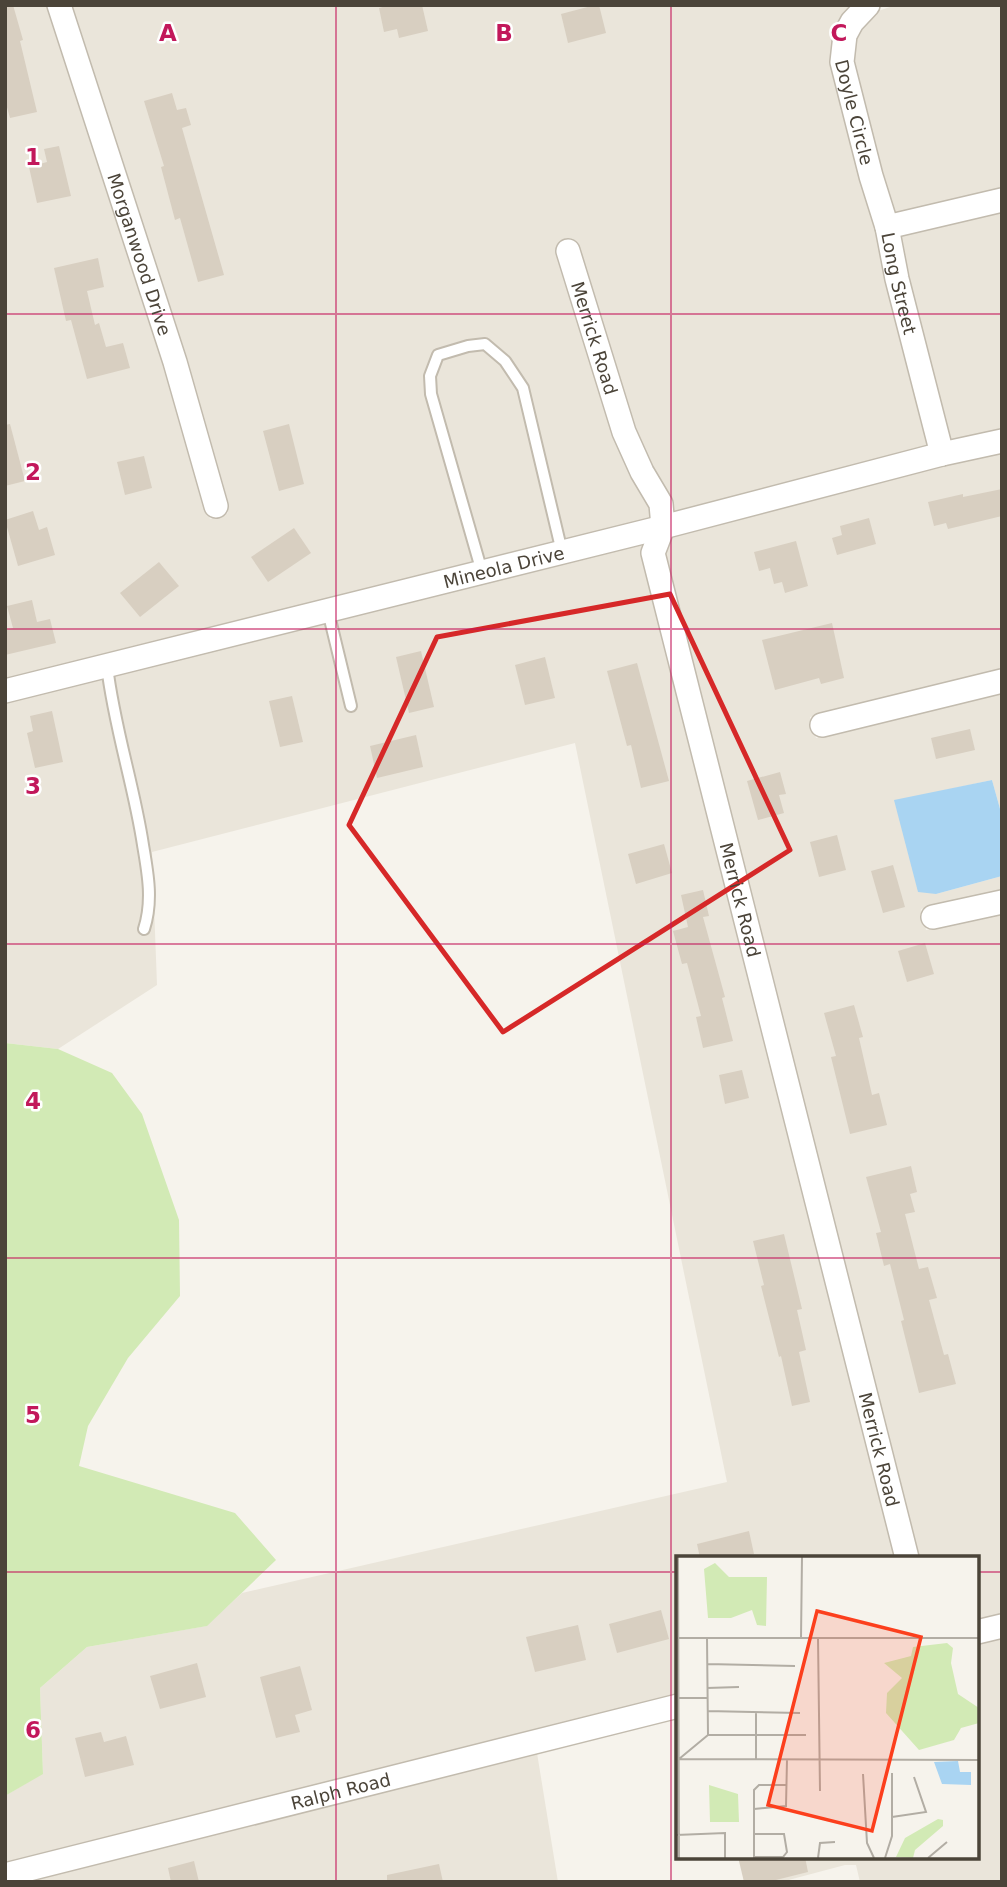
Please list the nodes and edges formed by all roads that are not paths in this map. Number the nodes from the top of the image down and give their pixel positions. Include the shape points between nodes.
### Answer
1 (59, 5) edge
2 (868, 5) edge
3 (1002, 200) edge
4 (887, 227) junction
5 (568, 251) dead end
6 (1002, 440) edge
7 (942, 454) junction
8 (216, 506) dead end
9 (663, 527) junction
10 (562, 552) junction
11 (482, 572) junction
12 (328, 611) junction
13 (107, 666) junction
14 (1002, 681) edge
15 (5, 691) edge
16 (351, 706) dead end
17 (822, 725) dead end
18 (1002, 902) edge
19 (933, 917) dead end
20 (144, 929) dead end
21 (906, 1556) edge
22 (1002, 1626) edge
23 (979, 1632) edge
24 (676, 1707) edge
25 (5, 1875) edge

1 - 8 street, Morganwood Drive via 175,362
2 - 4 street, Doyle Circle via 845,35 842,62
3 - 4 street, Long Street
4 - 7 street, Long Street
5 - 9 street, Merrick Road via 624,432 662,504
6 - 7 street, Mineola Drive
7 - 9 street, Mineola Drive
9 - 10 street, Mineola Drive
9 - 21 street, Merrick Road via 653,553
10 - 11 street, Mineola Drive
10 - 11 lane via 523,388 505,361 485,344 468,346 438,355 430,376
11 - 12 street, Mineola Drive
12 - 13 street, Mineola Drive
12 - 16 lane
13 - 15 street, Mineola Drive
13 - 20 lane via 146,858 150,900
14 - 17 street
18 - 19 street
22 - 23 street
24 - 25 street, Ralph Road

